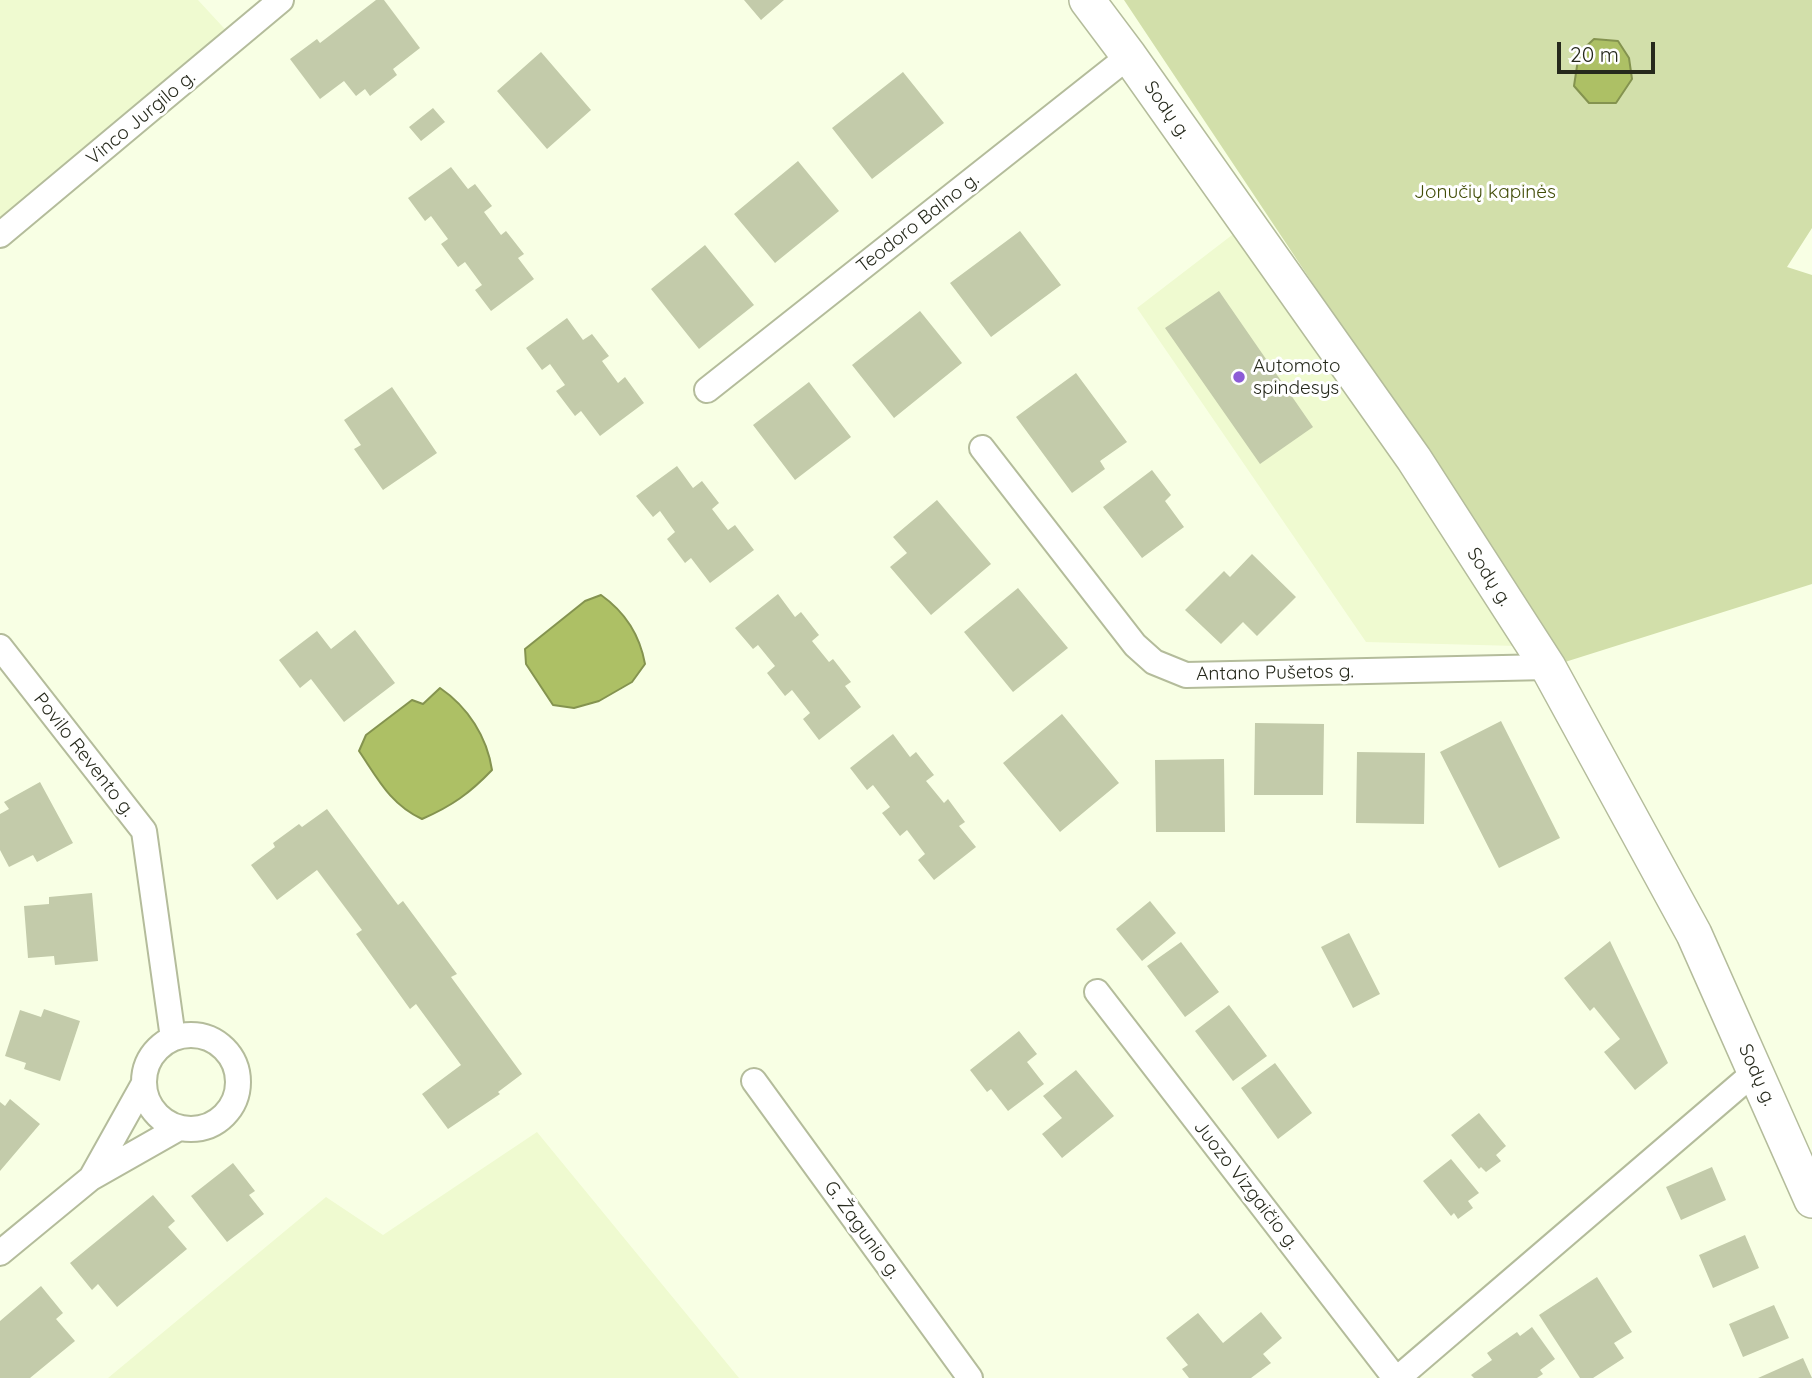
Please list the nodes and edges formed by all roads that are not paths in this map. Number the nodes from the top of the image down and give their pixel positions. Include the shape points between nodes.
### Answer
1 (281, 0) edge
2 (1087, 0) edge
3 (1129, 56) junction
4 (0, 235) edge
5 (707, 390) dead end
6 (982, 448) dead end
7 (0, 647) edge
8 (1548, 667) junction
9 (1097, 992) dead end
10 (173, 1038) junction
11 (1756, 1071) junction
12 (754, 1082) dead end
13 (143, 1085) junction
14 (179, 1128) junction
15 (91, 1178) junction
16 (1812, 1200) edge
17 (0, 1253) edge
18 (970, 1378) edge
19 (1397, 1378) edge

1 - 4 street, Vinco Jurgilo g.
2 - 3 main road, Sodų g.
3 - 5 street, Teodoro Balno g.
3 - 8 main road, Sodų g. via 1414,459
6 - 8 street, Antano Pušetos g. via 1135,645 1154,662 1186,675
7 - 10 street, Povilo Revento g. via 144,831
8 - 11 main road, Sodų g. via 1667,881
9 - 19 street, Juozo Vizgaičio g.
10 - 13 street via 151,1056
10 - 14 street via 202,1035 216,1042 235,1064 238,1079 231,1107 221,1118 209,1126
11 - 16 main road, Sodų g.
11 - 19 street, Juozo Vizgaičio g.
12 - 18 street, G. Žagunio g.
13 - 14 street via 155,1112
13 - 15 street
14 - 15 street
15 - 17 street

